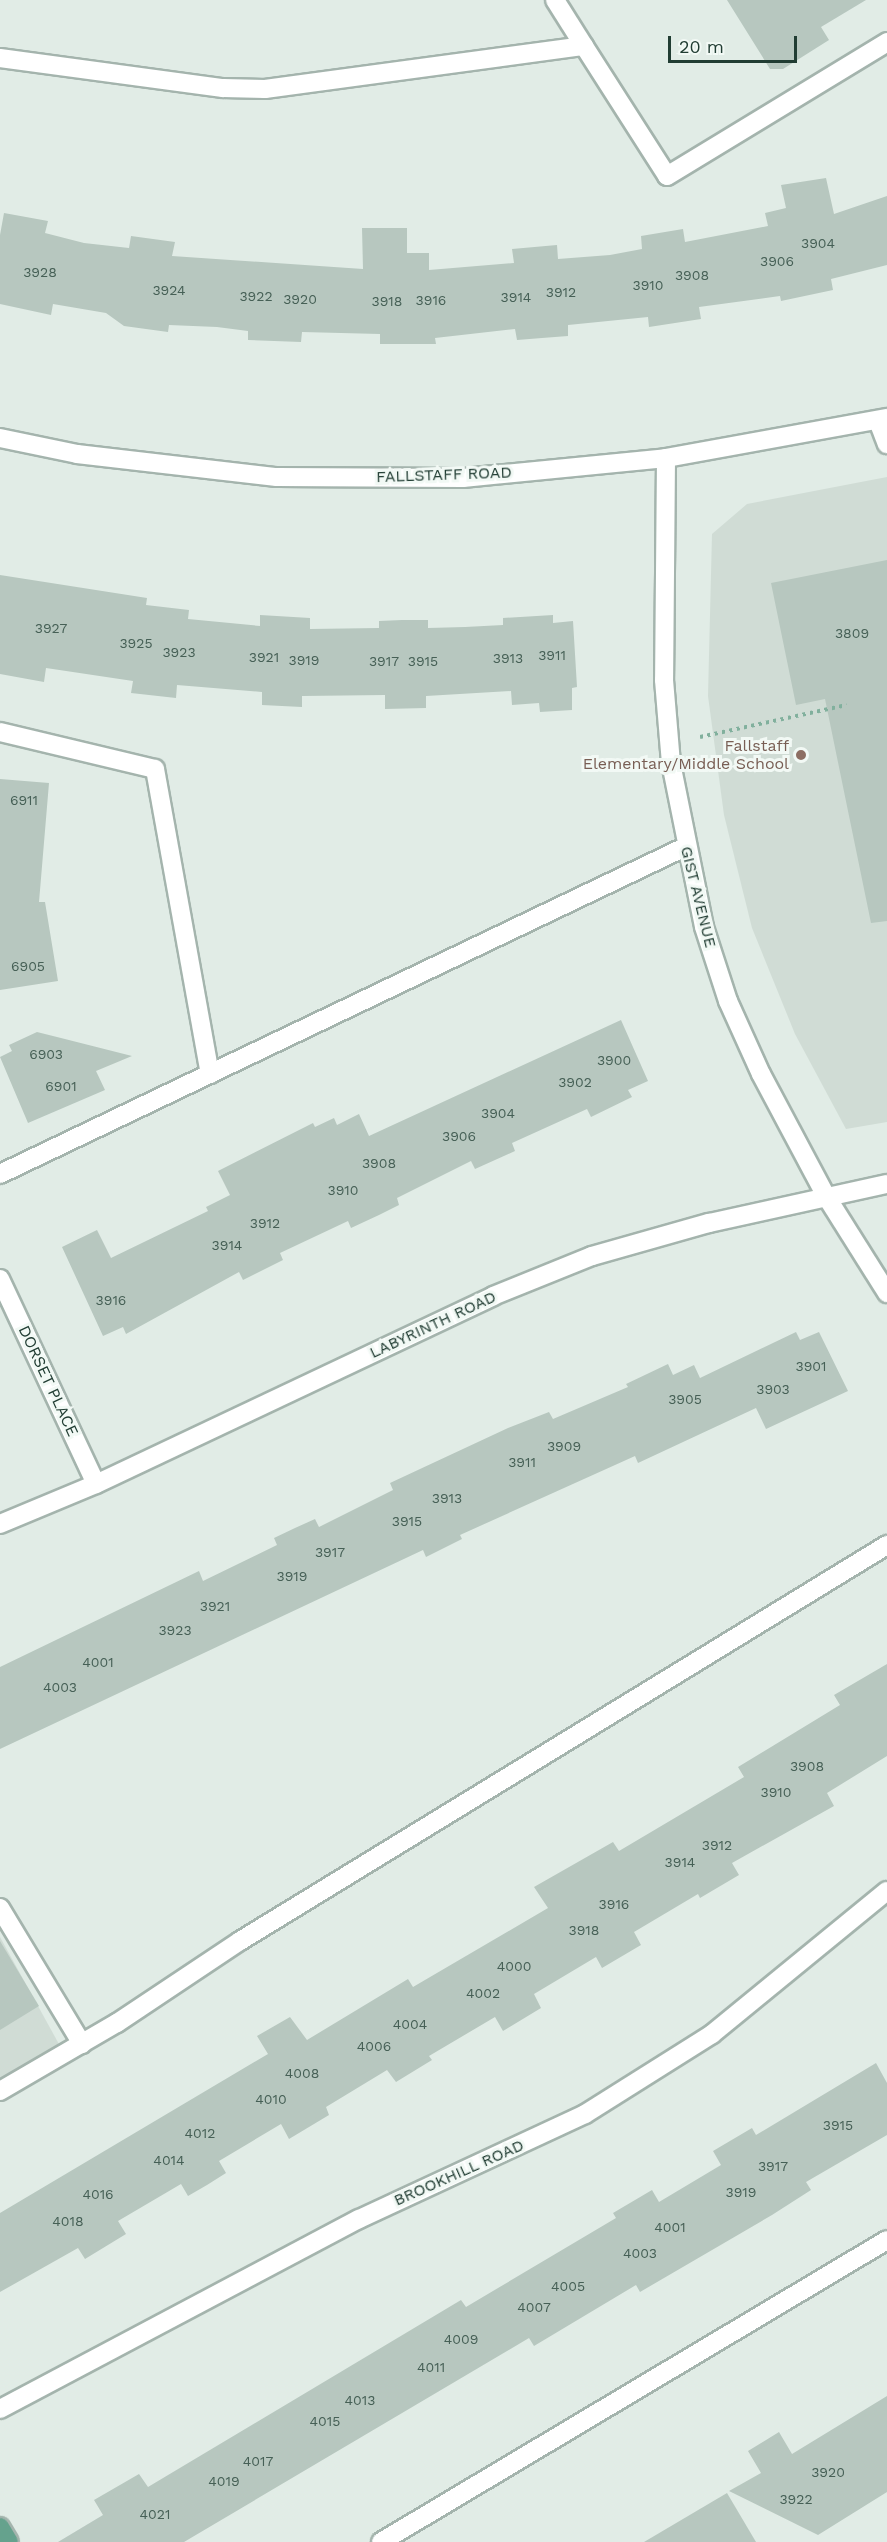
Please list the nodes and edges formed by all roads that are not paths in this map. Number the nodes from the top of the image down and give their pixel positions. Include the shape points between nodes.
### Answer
1 (555, 0) edge
2 (887, 42) edge
3 (584, 46) junction
4 (0, 58) edge
5 (883, 420) edge
6 (0, 438) edge
7 (887, 444) edge
8 (666, 458) junction
9 (0, 732) edge
10 (685, 847) junction
11 (210, 1074) junction
12 (0, 1174) edge
13 (887, 1184) edge
14 (826, 1196) junction
15 (0, 1279) edge
16 (887, 1293) edge
17 (96, 1484) junction
18 (0, 1524) edge
19 (887, 1545) edge
20 (887, 1891) edge
21 (0, 1908) edge
22 (82, 2044) junction
23 (0, 2091) edge
24 (887, 2240) edge
25 (0, 2409) edge
26 (0, 2527) edge
27 (9, 2542) edge
28 (381, 2542) edge

1 - 3 street
2 - 3 street via 667,176
3 - 4 street via 265,89 223,88
5 - 7 street
5 - 8 street, FALLSTAFF ROAD
6 - 8 street, FALLSTAFF ROAD via 77,454 277,477 463,478
8 - 10 street, GIST AVENUE via 664,680 671,763
9 - 11 street via 155,769
10 - 11 street
10 - 14 street, GIST AVENUE via 704,927 728,1000 761,1074
11 - 12 street
13 - 14 street, LABYRINTH ROAD
14 - 16 street, GIST AVENUE
14 - 17 street, LABYRINTH ROAD via 709,1223 592,1257 494,1296
15 - 17 street, DORSET PLACE
17 - 18 street, LABYRINTH ROAD
19 - 22 street via 240,1941
20 - 25 street, BROOKHILL ROAD via 712,2034 585,2114 359,2219
21 - 22 street
22 - 23 street
24 - 28 street
26 - 27 main road

